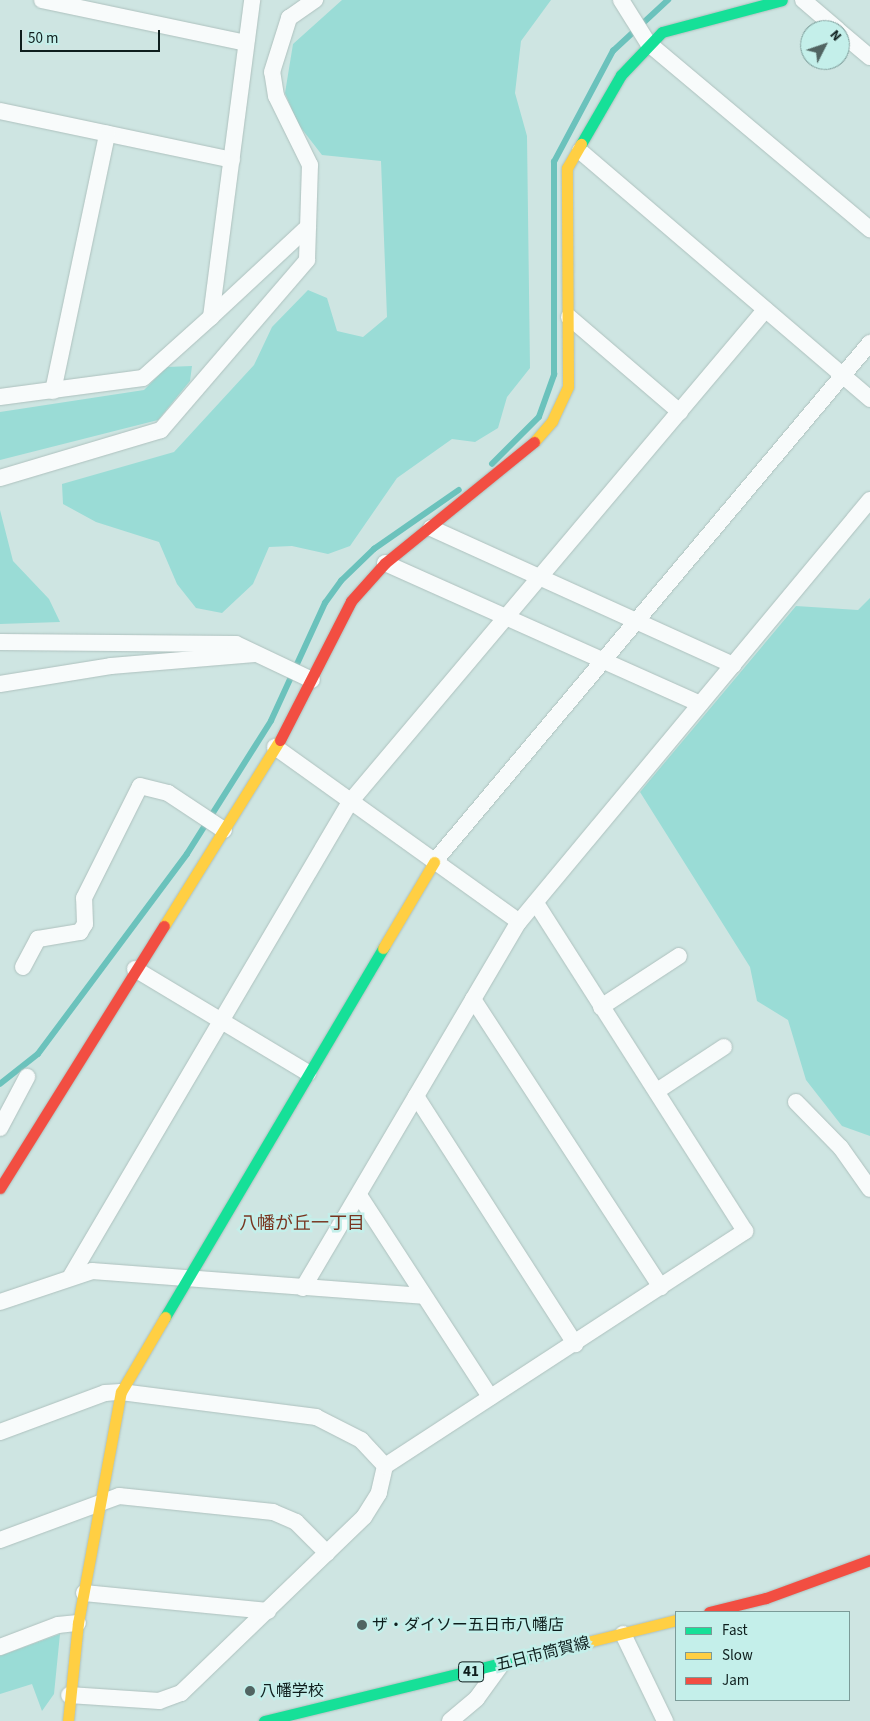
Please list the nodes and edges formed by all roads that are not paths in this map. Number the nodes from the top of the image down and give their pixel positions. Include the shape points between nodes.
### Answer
1 (42, 0) edge
2 (252, 0) edge
3 (315, 0) edge
4 (621, 0) edge
5 (782, 0) edge
6 (803, 0) edge
7 (826, 20) edge
8 (850, 40) edge
9 (246, 43) junction
10 (648, 43) junction
11 (870, 57) edge
12 (0, 111) edge
13 (108, 134) junction
14 (580, 151) junction
15 (232, 160) junction
16 (308, 228) junction
17 (870, 229) edge
18 (765, 310) junction
19 (210, 317) junction
20 (569, 317) junction
21 (870, 343) edge
22 (843, 375) junction
23 (53, 391) junction
24 (0, 397) edge
25 (870, 399) edge
26 (680, 412) junction
27 (0, 478) edge
28 (870, 500) edge
29 (431, 528) junction
30 (385, 564) junction
31 (539, 579) junction
32 (509, 618) junction
33 (637, 622) junction
34 (0, 642) edge
35 (254, 654) junction
36 (603, 662) junction
37 (733, 665) junction
38 (308, 678) junction
39 (0, 684) edge
40 (700, 704) junction
41 (275, 747) junction
42 (350, 802) junction
43 (220, 828) junction
44 (434, 862) junction
45 (536, 903) junction
46 (519, 922) junction
47 (679, 956) dead end
48 (23, 967) dead end
49 (135, 969) junction
50 (474, 999) junction
51 (601, 1006) junction
52 (220, 1022) junction
53 (724, 1047) dead end
54 (308, 1073) junction
55 (28, 1076) dead end
56 (657, 1091) junction
57 (416, 1096) junction
58 (796, 1102) dead end
59 (0, 1128) edge
60 (0, 1188) edge
61 (870, 1189) edge
62 (358, 1195) junction
63 (190, 1275) junction
64 (71, 1276) junction
65 (661, 1287) junction
66 (303, 1288) junction
67 (423, 1296) junction
68 (0, 1302) edge
69 (574, 1344) junction
70 (121, 1392) junction
71 (490, 1397) junction
72 (0, 1432) edge
73 (385, 1466) junction
74 (100, 1503) junction
75 (0, 1540) edge
76 (327, 1553) junction
77 (870, 1560) edge
78 (84, 1593) junction
79 (268, 1611) junction
80 (713, 1611) edge
81 (675, 1620) edge
82 (78, 1623) junction
83 (623, 1634) junction
84 (0, 1647) edge
85 (501, 1665) junction
86 (69, 1695) junction
87 (68, 1721) edge
88 (264, 1721) edge
89 (450, 1721) edge
90 (665, 1721) edge

1 - 9 street
2 - 9 street
3 - 16 street via 288,18 277,46 272,83 310,166
4 - 10 street
5 - 10 street via 662,32
6 - 7 street
8 - 11 street
9 - 15 street
10 - 14 street via 621,75
10 - 17 street
12 - 13 street
13 - 15 street
13 - 23 street
14 - 18 street
14 - 20 street via 567,168
15 - 19 street
16 - 19 street
16 - 27 street via 307,260 162,430
18 - 22 street
18 - 26 street
19 - 23 street via 143,378
20 - 26 street
20 - 29 street via 568,386 552,421 527,450
21 - 22 street
22 - 25 street
22 - 33 street
23 - 24 street
26 - 31 street
28 - 37 street
29 - 30 street
29 - 31 street
30 - 32 street
30 - 38 street via 351,601
31 - 32 street
31 - 33 street
32 - 36 street
32 - 42 street
33 - 36 street
33 - 37 street
34 - 35 street via 236,644
35 - 38 street
35 - 39 street via 111,666
36 - 40 street
36 - 44 street
37 - 40 street
38 - 41 street
40 - 45 street
41 - 42 street
41 - 43 street
42 - 44 street
42 - 52 street
43 - 48 street via 168,792 140,786 84,898 85,924 80,932 38,940
43 - 49 street
44 - 46 street
44 - 54 street
45 - 46 street
45 - 51 street
46 - 50 street
47 - 51 street
49 - 52 street
49 - 60 street
50 - 57 street
50 - 65 street
51 - 56 street
52 - 54 street
52 - 64 street
53 - 56 street
54 - 63 street
55 - 59 street
56 - 65 street via 745,1231
57 - 62 street
57 - 69 street
58 - 61 street via 841,1148
62 - 66 street
62 - 67 street
63 - 64 street via 92,1272
63 - 66 street
63 - 70 street
64 - 68 street
65 - 69 street
66 - 67 street
67 - 71 street
69 - 71 street
70 - 72 street via 105,1393
70 - 73 street via 316,1416 360,1440
70 - 74 street
71 - 73 street
73 - 76 street via 372,1506
74 - 75 street
74 - 76 street via 119,1496 272,1512 296,1522
74 - 78 street
76 - 79 street
77 - 80 street via 766,1598
78 - 79 street
78 - 82 street
79 - 86 street via 194,1682 170,1698 144,1701
81 - 83 street, 五日市筒賀線 / 41
82 - 84 street via 58,1625
82 - 86 street
83 - 85 street, 五日市筒賀線 / 41
83 - 90 street
85 - 88 street, 五日市筒賀線 / 41
85 - 89 street via 477,1698
86 - 87 street

